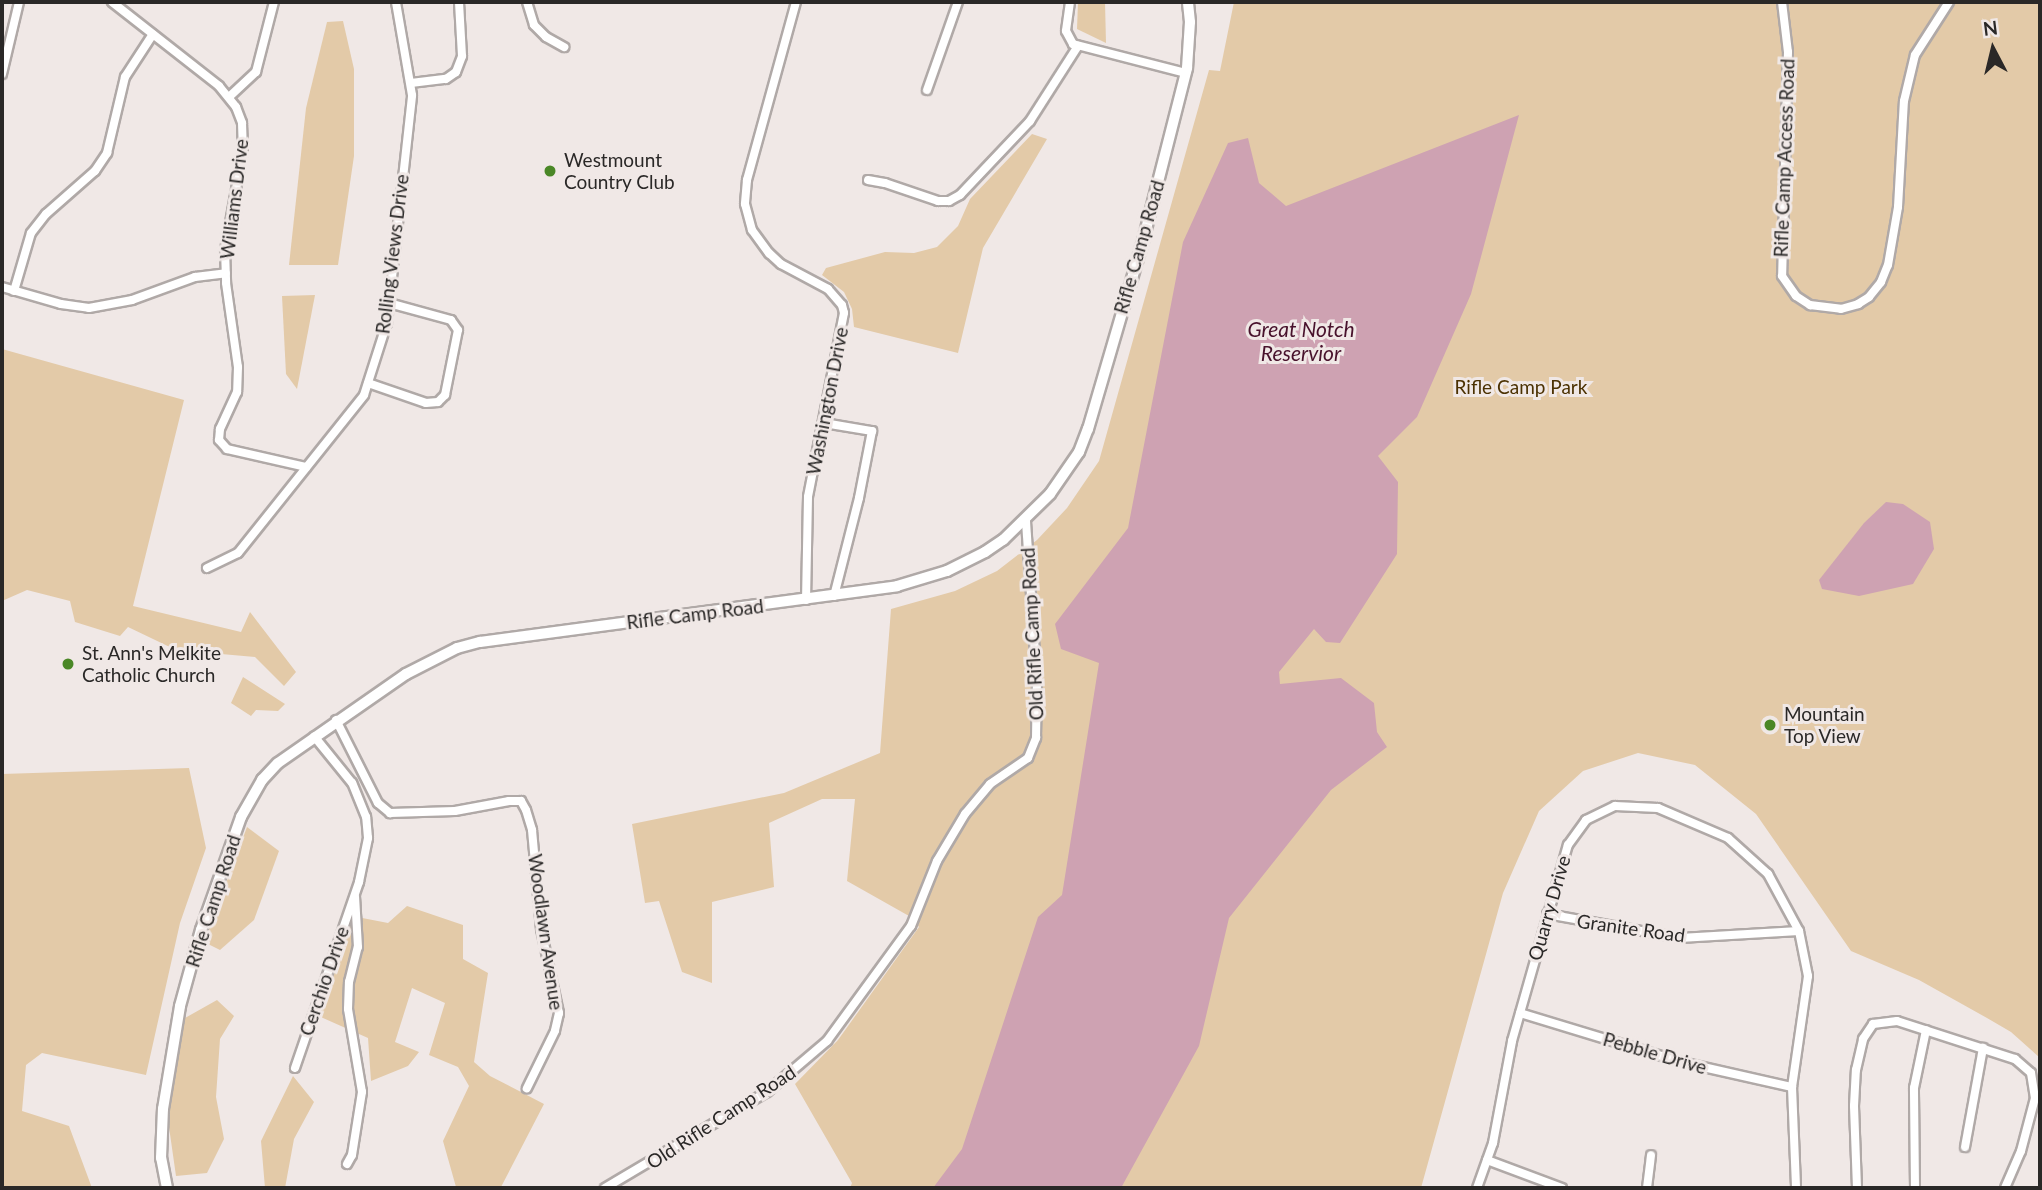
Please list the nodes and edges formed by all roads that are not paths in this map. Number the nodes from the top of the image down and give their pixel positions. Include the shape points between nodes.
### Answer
1 (19, 2) edge
2 (274, 2) edge
3 (396, 2) edge
4 (459, 2) edge
5 (527, 2) edge
6 (796, 2) edge
7 (958, 2) edge
8 (1070, 2) edge
9 (1188, 2) edge
10 (1782, 2) edge
11 (1949, 2) edge
12 (119, 4) edge
13 (153, 34) junction
14 (1078, 46) junction
15 (564, 47) dead end
16 (2, 74) edge
17 (1186, 74) junction
18 (411, 83) junction
19 (927, 90) dead end
20 (229, 97) junction
21 (868, 180) dead end
22 (226, 273) junction
23 (2, 287) edge
24 (14, 291) junction
25 (389, 303) junction
26 (368, 383) junction
27 (824, 423) junction
28 (306, 467) junction
29 (1026, 520) junction
30 (207, 568) dead end
31 (834, 596) junction
32 (806, 600) junction
33 (336, 720) junction
34 (314, 736) junction
35 (364, 775) junction
36 (352, 783) junction
37 (355, 894) junction
38 (1547, 914) junction
39 (1799, 931) junction
40 (1520, 1013) junction
41 (1926, 1030) junction
42 (1983, 1048) junction
43 (295, 1068) dead end
44 (1793, 1087) junction
45 (527, 1088) dead end
46 (1965, 1147) dead end
47 (1651, 1155) dead end
48 (1487, 1160) junction
49 (347, 1164) dead end
50 (167, 1188) edge
51 (605, 1188) edge
52 (1477, 1188) edge
53 (1562, 1188) edge
54 (1647, 1188) edge
55 (1796, 1188) edge
56 (1857, 1188) edge
57 (1915, 1188) edge
58 (2005, 1188) edge

1 - 16 street
2 - 20 street via 256,72
3 - 18 street, Rolling Views Drive
4 - 18 street via 462,56 456,72 446,79
5 - 15 street via 534,25
6 - 27 street, Washington Drive via 744,204 752,230 769,253 828,289 842,305 843,328
7 - 19 street
8 - 14 street via 1066,31
9 - 17 street, Rifle Camp Road
10 - 11 street, Rifle Camp Access Road via 1788,52 1782,276 1796,296 1810,304 1841,309 1869,297 1888,265 1898,206 1903,101 1915,55
12 - 13 street, Williams Drive
13 - 20 street, Williams Drive
13 - 24 street via 125,77 107,153 95,171 46,214 32,233
14 - 17 street
14 - 21 street via 1030,121 960,195 938,201
17 - 29 street, Rifle Camp Road via 1088,429 1061,481
18 - 25 street, Rolling Views Drive
20 - 22 street, Williams Drive via 244,137
22 - 24 street via 183,280 132,300 96,307 61,304
22 - 28 street, Williams Drive via 238,367 236,392 219,440 227,449
23 - 24 street
25 - 26 street, Rolling Views Drive
25 - 26 street via 452,320 458,330 445,395 438,402 426,403
26 - 28 street, Rolling Views Drive via 364,395
27 - 31 street via 872,431
27 - 32 street, Washington Drive via 806,517
28 - 30 street, Rolling Views Drive via 238,553
29 - 31 street, Rifle Camp Road via 985,552 947,571 897,586
29 - 51 street, Old Rifle Camp Road via 1037,694 1036,738 1027,758 990,784 965,814 937,861 911,926 827,1041 767,1091
31 - 32 street, Rifle Camp Road
32 - 33 street, Rifle Camp Road via 480,642 415,668
33 - 34 street, Rifle Camp Road
33 - 35 street, Woodlawn Avenue
34 - 36 street, Cerchio Drive
34 - 50 street, Rifle Camp Road via 278,764 250,799 201,930 180,1006 163,1109 161,1158
35 - 36 street
35 - 45 street, Woodlawn Avenue via 378,803 390,813 455,811 509,801 521,801 526,810 541,929 559,1013
36 - 37 street, Cerchio Drive via 366,817 368,838
37 - 43 street, Cerchio Drive
37 - 49 street, Cerchio Drive via 358,947 348,1009 362,1092
38 - 39 street, Granite Road via 1680,938
38 - 39 street, Quarry Drive via 1567,845 1586,820 1615,806 1658,808 1728,838 1768,874
38 - 40 street, Quarry Drive
39 - 44 street, Quarry Drive via 1808,976
40 - 44 street, Pebble Drive via 1681,1062
40 - 48 street, Quarry Drive
41 - 42 street
41 - 56 street via 1897,1021 1873,1024 1863,1039 1856,1070
41 - 57 street via 1914,1088
42 - 46 street
42 - 58 street via 2015,1059 2031,1073 2033,1085 2035,1098 2021,1151
44 - 55 street, Quarry Drive
47 - 54 street
48 - 52 street, Quarry Drive
48 - 53 street

